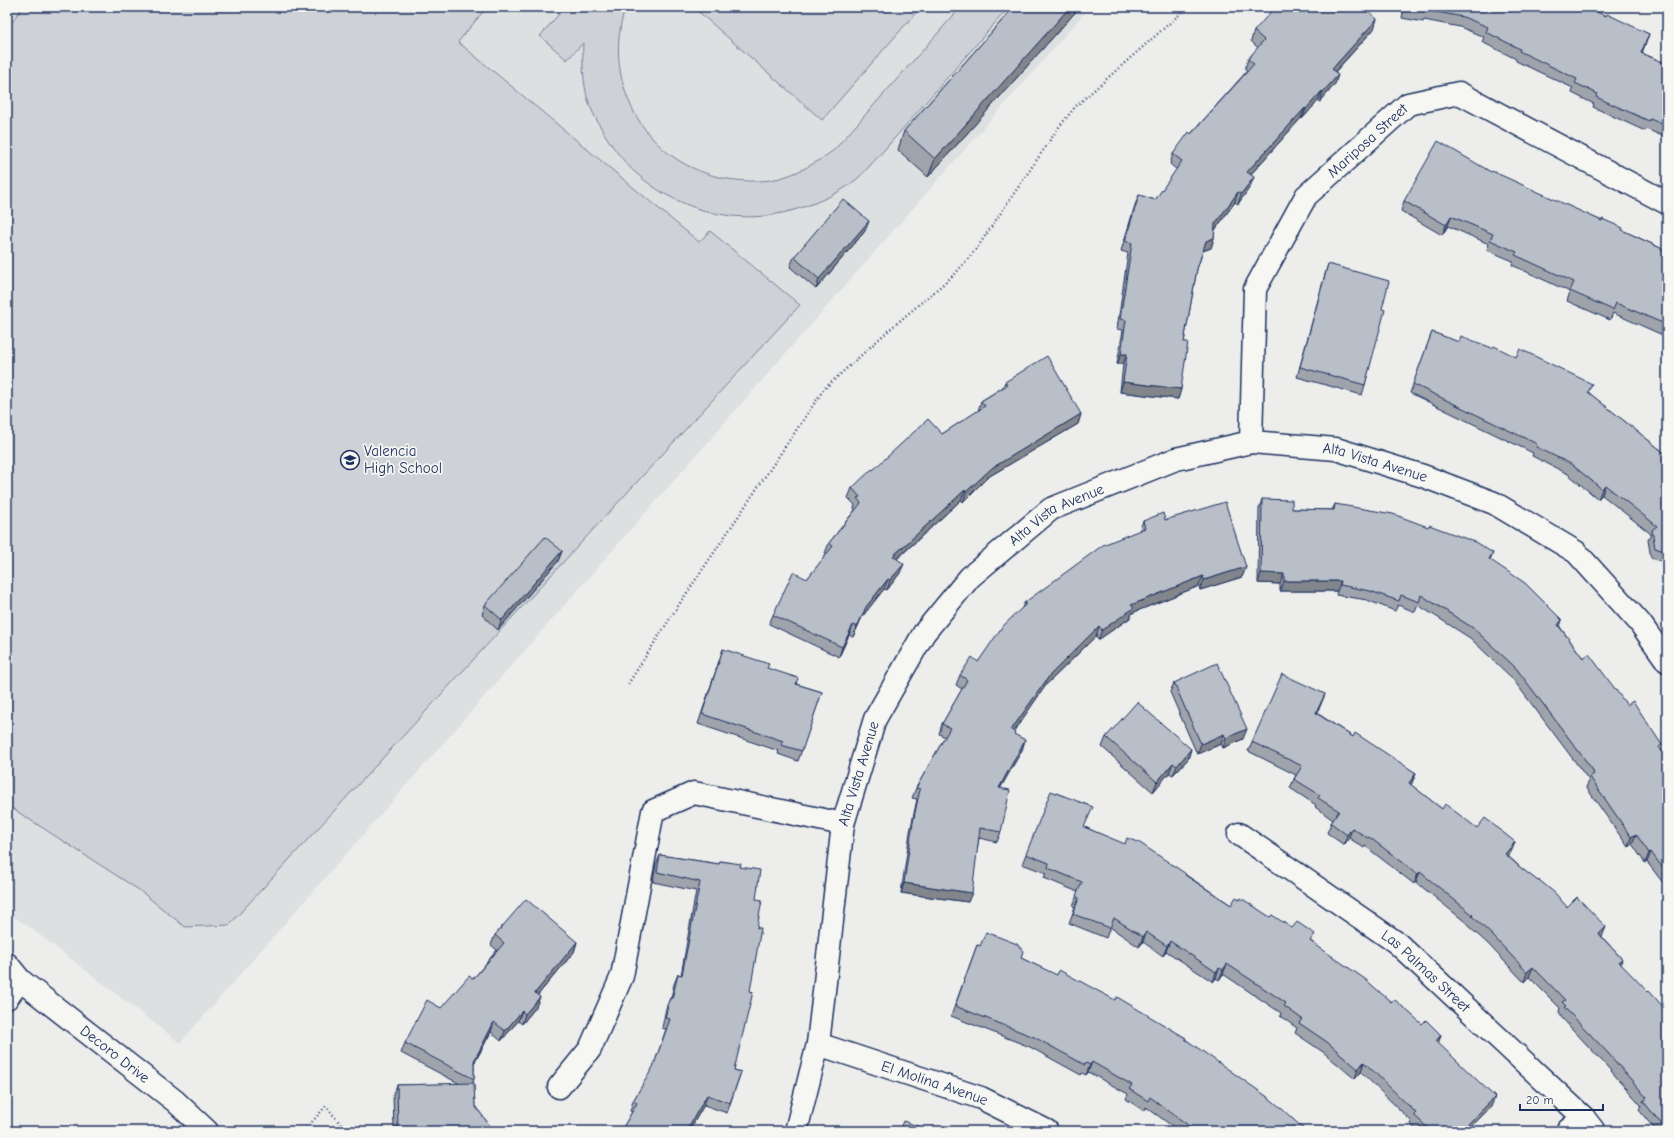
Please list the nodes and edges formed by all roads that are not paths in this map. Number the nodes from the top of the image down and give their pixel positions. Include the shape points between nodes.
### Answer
1 (1667, 203) edge
2 (1250, 442) junction
3 (1667, 661) edge
4 (843, 824) junction
5 (1239, 834) dead end
6 (11, 975) edge
7 (7, 998) edge
8 (818, 1044) junction
9 (559, 1087) dead end
10 (1589, 1125) edge
11 (207, 1131) edge
12 (796, 1131) edge
13 (1047, 1131) edge
14 (1567, 1131) edge

1 - 2 street, Mariposa Street via 1459,93 1408,104 1306,196 1255,289
2 - 3 street, Alta Vista Avenue via 1336,449 1423,476 1494,503 1576,552 1640,623
2 - 4 street, Alta Vista Avenue via 1176,459 1051,509 970,578 924,633 875,719
4 - 8 street, Alta Vista Avenue
4 - 9 street via 694,793 653,811 622,976 590,1048
5 - 10 street, Las Palmas Street via 1397,943
6 - 7 street
6 - 11 street, Decoro Drive via 175,1101
8 - 12 street, Alta Vista Avenue
8 - 13 street, El Molina Avenue via 981,1098
10 - 14 street

